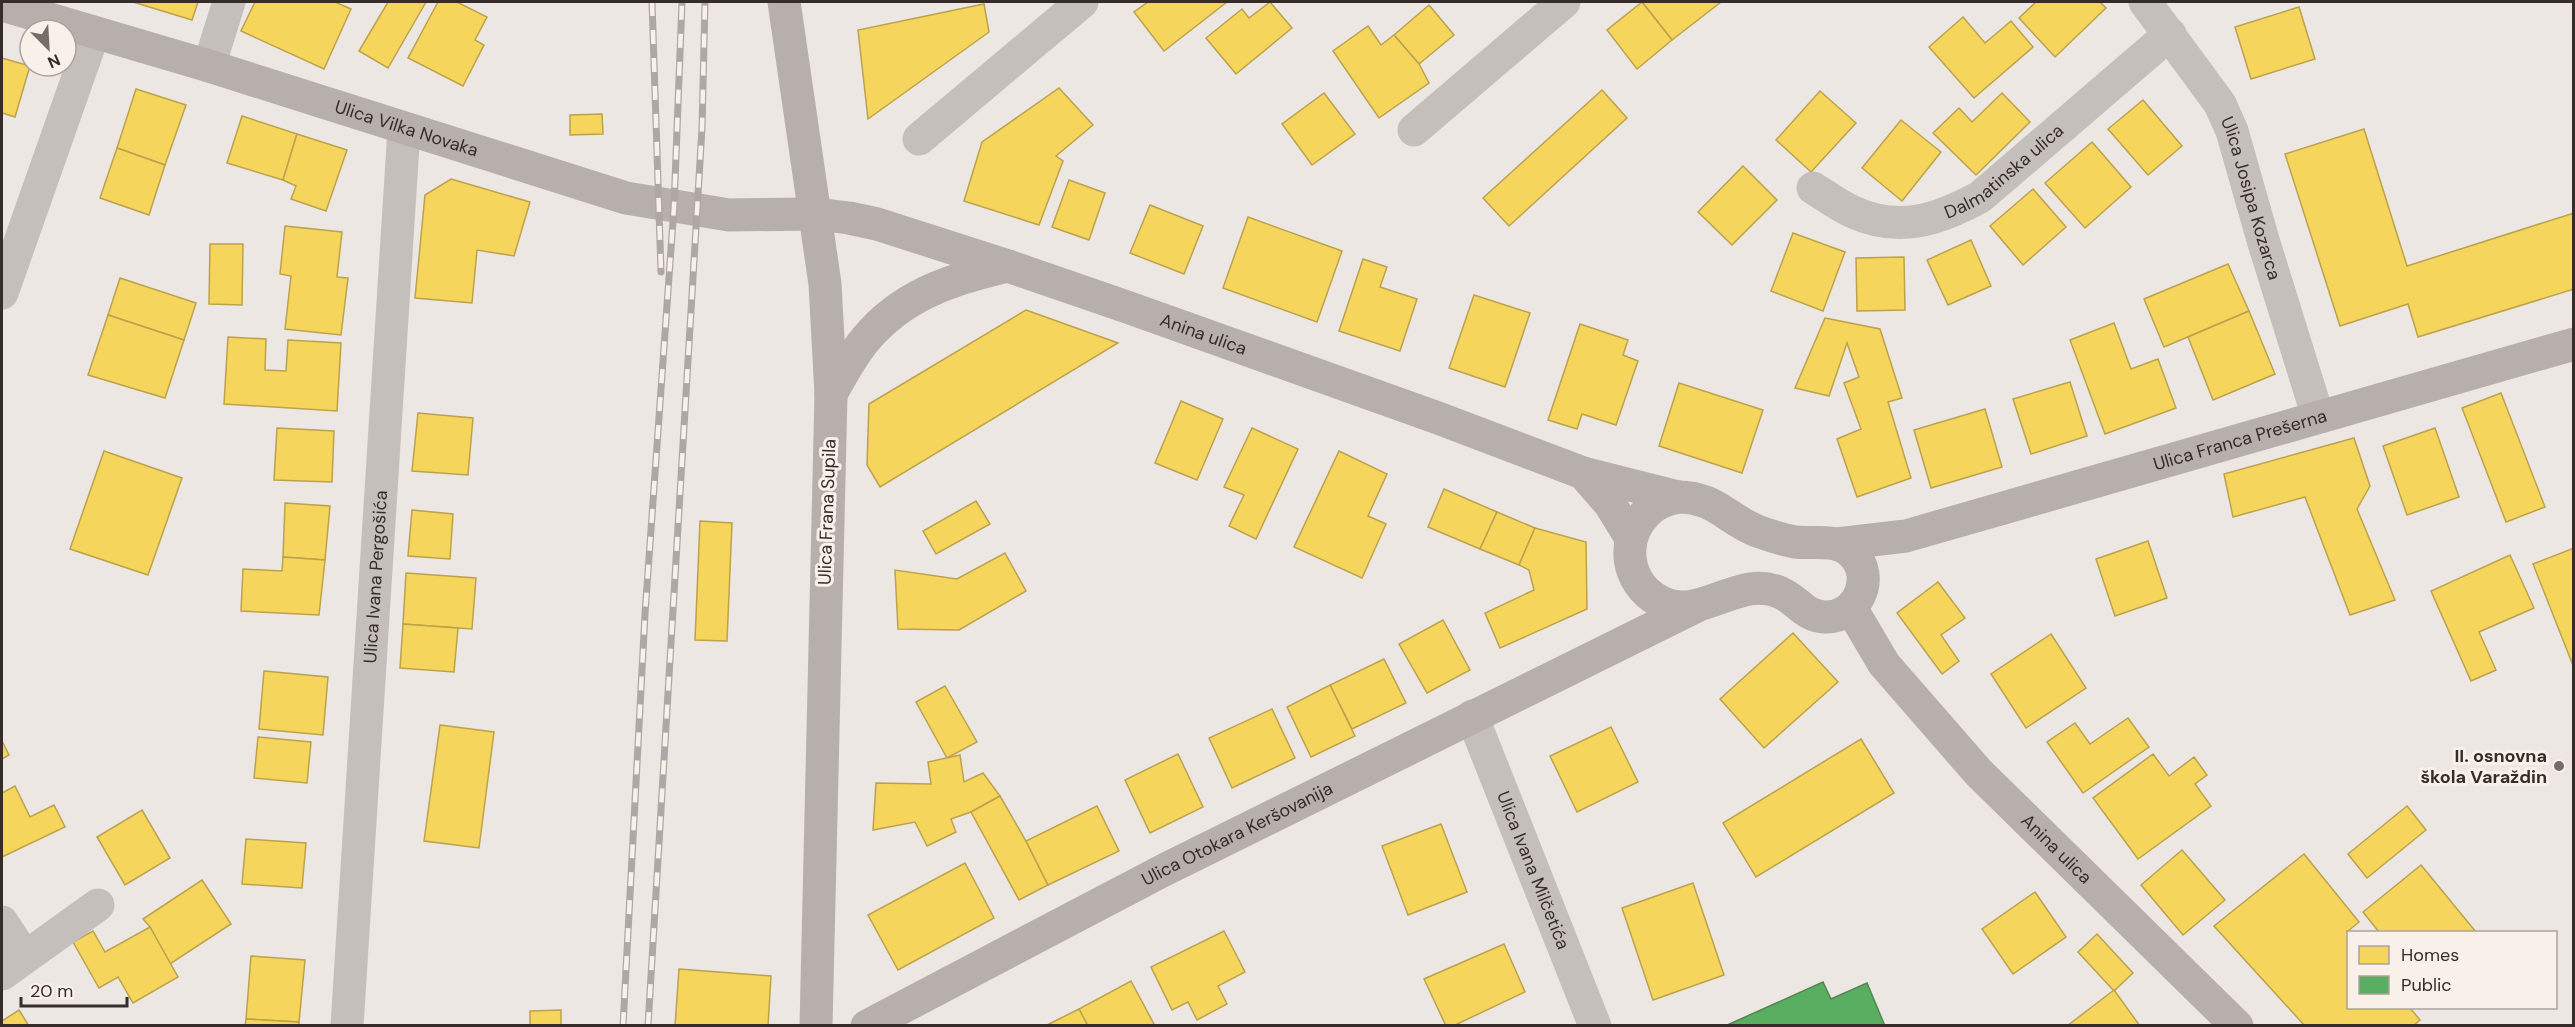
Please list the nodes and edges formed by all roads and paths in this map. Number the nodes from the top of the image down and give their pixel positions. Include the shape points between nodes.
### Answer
1 (229, 2) edge
2 (784, 2) edge
3 (1082, 2) edge
4 (1564, 2) edge
5 (2145, 2) edge
6 (2, 5) edge
7 (94, 32) junction
8 (2170, 34) junction
9 (209, 66) junction
10 (404, 129) junction
11 (1414, 129) dead end
12 (919, 139) dead end
13 (1813, 188) dead end
14 (817, 214) junction
15 (1008, 266) junction
16 (2, 293) edge
17 (2574, 344) edge
18 (831, 394) junction
19 (2318, 417) junction
20 (1583, 473) junction
21 (1678, 497) junction
22 (1906, 536) junction
23 (1631, 538) junction
24 (1837, 544) junction
25 (1635, 579) junction
26 (1845, 602) junction
27 (1695, 607) junction
28 (1611, 649) junction
29 (1472, 716) junction
30 (98, 905) dead end
31 (2, 922) edge
32 (13, 966) edge
33 (347, 1026) edge
34 (816, 1026) edge
35 (867, 1026) edge
36 (1596, 1026) edge
37 (2237, 1026) edge

1 - 9 street
2 - 14 main road, Ulica Frana Supila
3 - 12 street
4 - 11 street
5 - 8 street, Ulica Josipa Kozarca
6 - 7 main road, Ulica Vilka Novaka
7 - 9 main road, Ulica Vilka Novaka
7 - 16 street
8 - 13 street, Dalmatinska ulica via 1980,197 1950,213 1918,222 1884,221 1852,212
8 - 19 street, Ulica Josipa Kozarca via 2220,104 2232,131
9 - 10 main road, Ulica Vilka Novaka
10 - 14 main road, Ulica Vilka Novaka via 626,198 729,215
10 - 33 street, Ulica Ivana Pergošića
14 - 15 main road, Anina ulica via 877,224
14 - 18 main road, Ulica Frana Supila
15 - 18 main road via 958,278 923,292 896,311 872,332
15 - 20 main road, Anina ulica
17 - 19 main road, Ulica Franca Prešerna
18 - 34 main road, Ulica Frana Supila
19 - 22 main road, Ulica Franca Prešerna
20 - 21 main road, Anina ulica
20 - 23 main road, Anina ulica via 1610,504
21 - 23 main road via 1647,511
21 - 24 main road, Anina ulica via 1696,497 1760,532 1792,541
22 - 24 main road, Ulica Franca Prešerna
22 - 26 main road, Ulica Franca Prešerna
23 - 25 main road via 1630,565
24 - 26 main road via 1859,562
25 - 27 main road via 1660,602 1677,608
25 - 28 main road via 1628,617
26 - 27 main road, Anina ulica via 1810,614 1782,593 1749,588
26 - 37 main road, Anina ulica via 1884,664 1979,772
27 - 28 main road, Ulica Otokara Keršovanija
28 - 29 main road, Ulica Otokara Keršovanija
29 - 35 main road, Ulica Otokara Keršovanija via 1164,870
29 - 36 street, Ulica Ivana Milčetića
30 - 32 street
31 - 32 street

